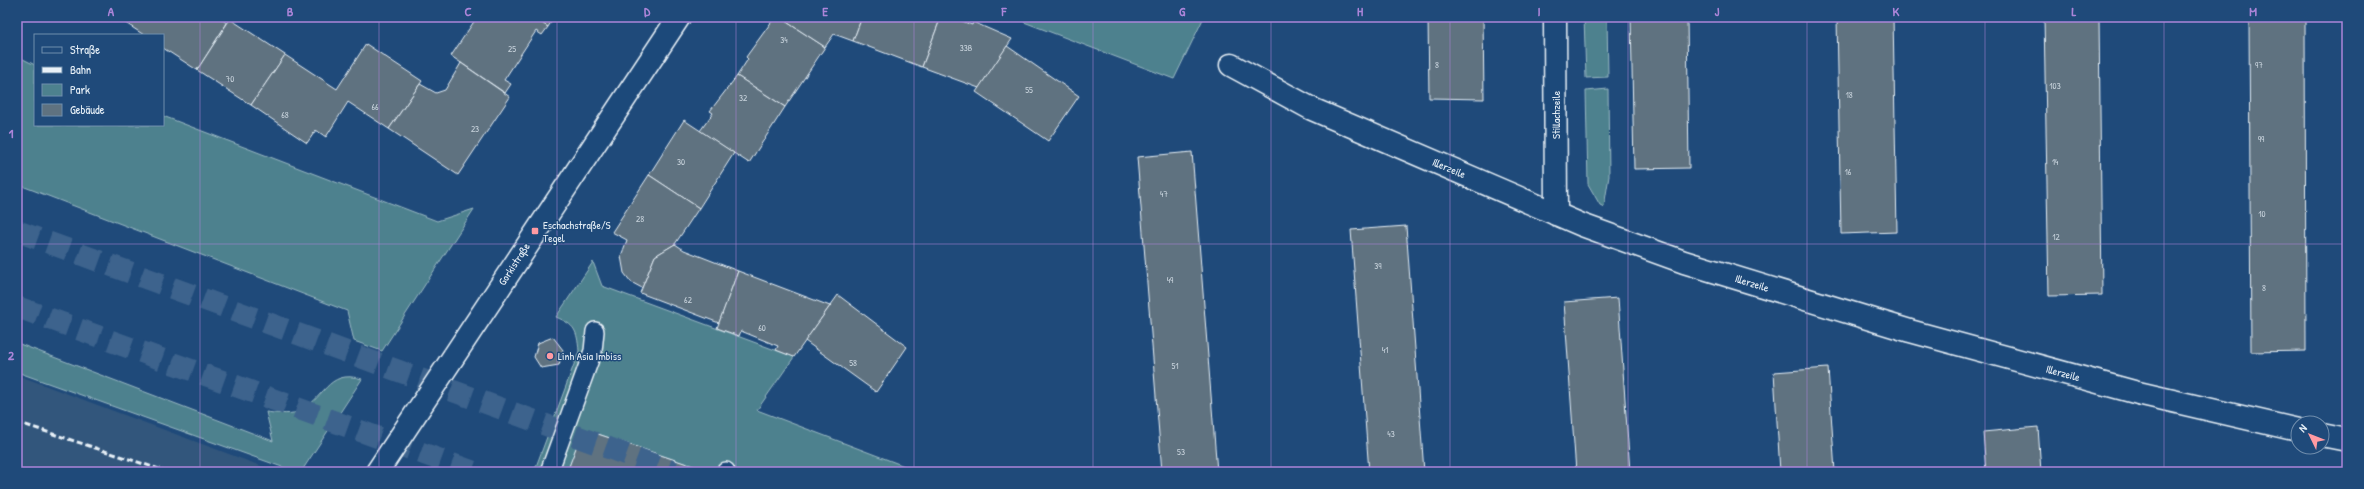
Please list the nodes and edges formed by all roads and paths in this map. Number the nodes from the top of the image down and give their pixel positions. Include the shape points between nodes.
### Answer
1 (679, 17) edge
2 (1555, 17) edge
3 (1231, 65) dead end
4 (1556, 214) junction
5 (595, 331) dead end
6 (2290, 428) edge
7 (2330, 437) edge
8 (2347, 440) edge
9 (378, 472) edge
10 (549, 472) edge

1 - 9 street, Gorkistraße
2 - 4 street, Stillachzeile
3 - 4 street, Illerzeile via 1312,109
4 - 6 street, Illerzeile via 1684,262 1902,328 2138,393
5 - 10 lane via 593,351
7 - 8 street

